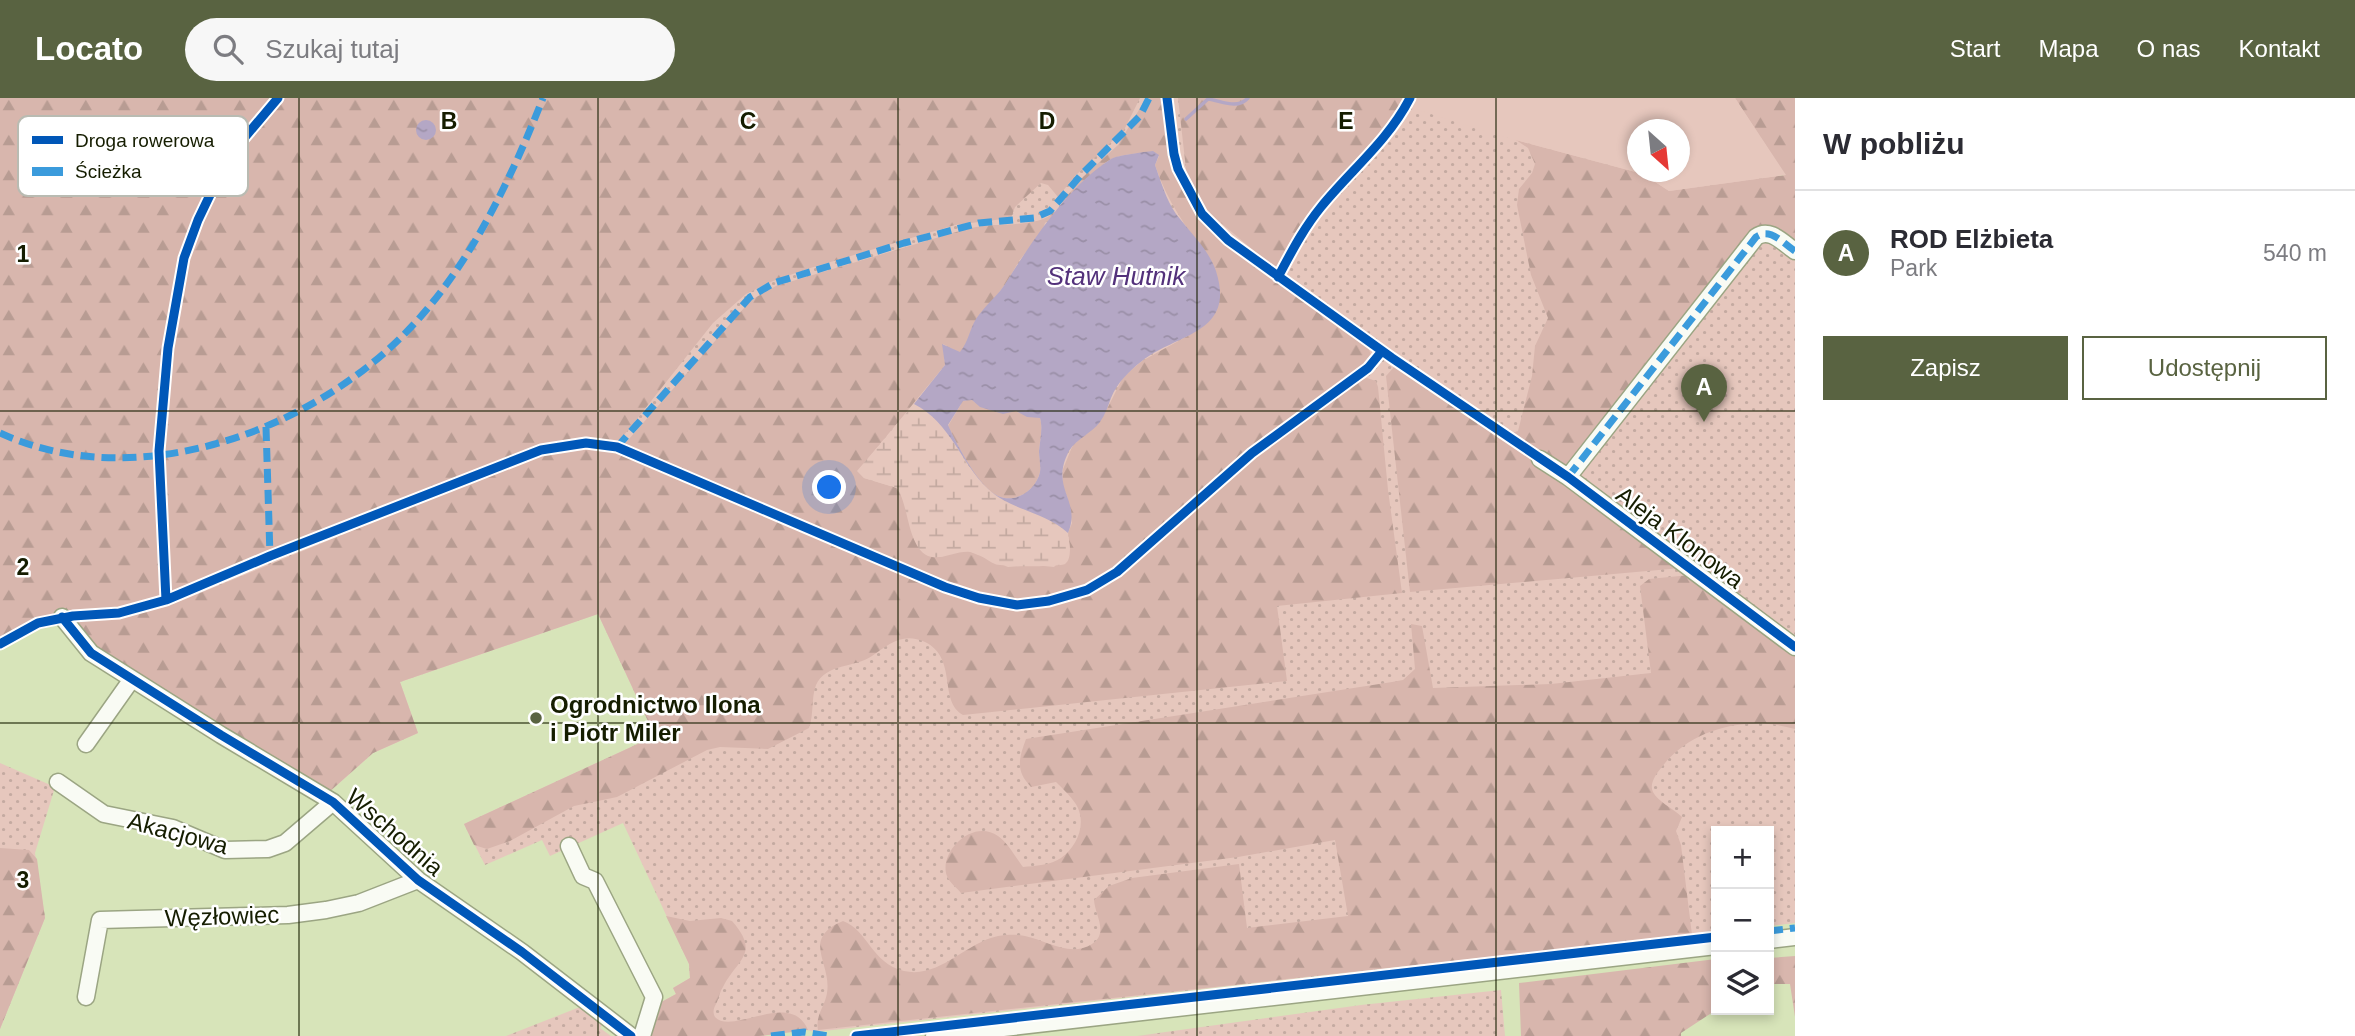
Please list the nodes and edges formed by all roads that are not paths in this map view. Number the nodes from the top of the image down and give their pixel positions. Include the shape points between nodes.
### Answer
1 (1795, 251) edge
2 (1540, 460) dead end
3 (1568, 477) junction
4 (62, 617) dead end
5 (1795, 647) edge
6 (132, 679) junction
7 (86, 744) dead end
8 (58, 782) dead end
9 (333, 802) junction
10 (569, 846) dead end
11 (418, 880) junction
12 (1795, 937) edge
13 (1774, 939) edge
14 (1711, 947) edge
15 (86, 997) dead end
16 (631, 1036) edge
17 (642, 1036) edge
18 (934, 1036) edge

1 - 3 street via 1768,232 1756,237
2 - 3 street, Aleja Klonowa
3 - 5 street, Aleja Klonowa
4 - 6 street, Wschodnia via 91,653
6 - 7 street
6 - 9 street, Wschodnia
8 - 9 street, Akacjowa via 104,814 173,828 225,850 285,844
9 - 11 street, Wschodnia
10 - 17 street via 583,876 595,881 654,997
11 - 15 street, Węzłowiec via 348,906 288,915 104,918 99,922
11 - 16 street, Wschodnia
12 - 13 street
14 - 18 street

